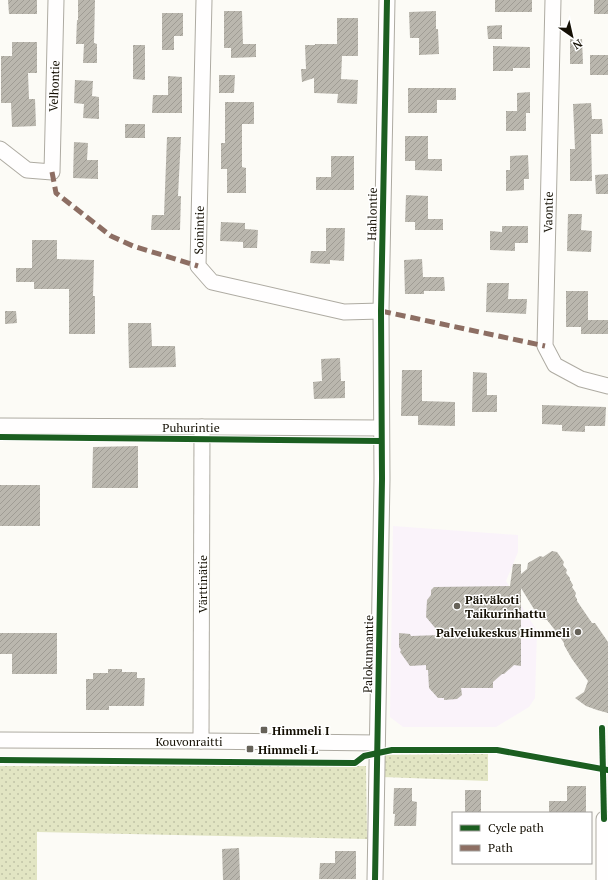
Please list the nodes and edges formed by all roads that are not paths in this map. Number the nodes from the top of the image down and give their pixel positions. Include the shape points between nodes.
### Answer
1 (56, 0) edge
2 (204, 0) edge
3 (387, 0) edge
4 (552, 0) edge
5 (0, 149) edge
6 (382, 311) junction
7 (608, 386) edge
8 (0, 426) edge
9 (202, 427) junction
10 (381, 428) junction
11 (0, 740) edge
12 (201, 741) junction
13 (377, 743) junction
14 (604, 819) dead end
15 (375, 880) edge
16 (604, 880) edge

1 - 5 street, Velhontie via 52,172 27,170
2 - 6 street, Soinintie via 198,266 212,282 344,312
3 - 6 street, Hahlontie
4 - 7 street, Vaontie via 545,346 555,365 581,379
6 - 10 street, Hahlontie
8 - 9 street, Puhurintie
9 - 10 street, Puhurintie
9 - 12 street, Värttinätie
10 - 13 street, Palokunnantie
11 - 12 street, Kouvonraitti
12 - 13 street, Kouvonraitti
13 - 15 street, Palokunnantie
14 - 16 street

